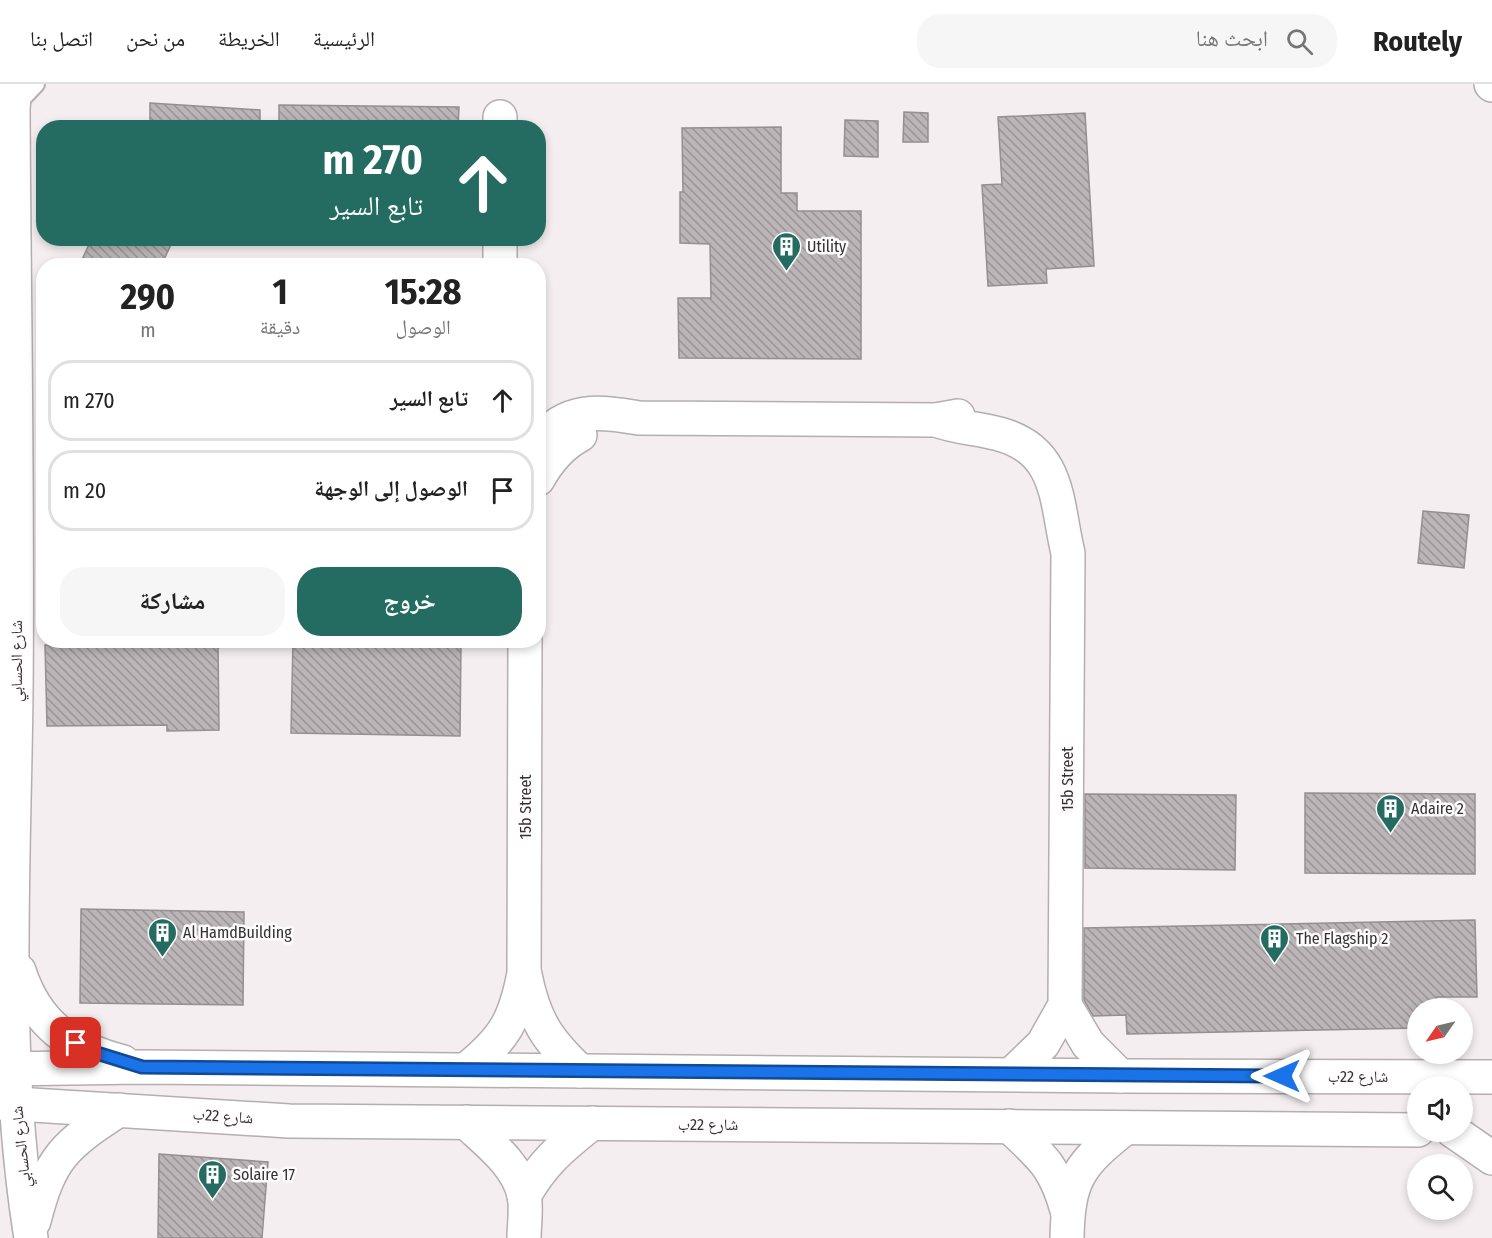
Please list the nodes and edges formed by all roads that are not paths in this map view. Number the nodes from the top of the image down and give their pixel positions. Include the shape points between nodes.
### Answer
1 (36, 84) edge
2 (14, 97) edge
3 (639, 418) junction
4 (546, 433) edge
5 (546, 467) edge
6 (525, 648) edge
7 (13, 954) junction
8 (524, 973) junction
9 (1065, 1005) junction
10 (1492, 1056) edge
11 (142, 1067) junction
12 (8, 1069) edge
13 (466, 1069) junction
14 (580, 1071) junction
15 (1012, 1074) junction
16 (1120, 1076) junction
17 (1479, 1076) edge
18 (8, 1104) edge
19 (119, 1110) junction
20 (466, 1122) junction
21 (592, 1123) junction
22 (1009, 1126) junction
23 (1125, 1128) junction
24 (1407, 1130) edge
25 (1473, 1131) edge
26 (1492, 1131) edge
27 (1469, 1142) edge
28 (1492, 1158) edge
29 (524, 1196) junction
30 (1067, 1224) edge
31 (31, 1236) edge
32 (524, 1238) edge

1 - 2 lane
2 - 7 street, شارع الحسابي
3 - 4 street, 15b Street via 585,413
3 - 5 street, 15b Street via 601,426 575,438
3 - 9 street, 15b Street via 936,420 990,416 1010,419 1052,442 1072,479 1074,528 1068,553
6 - 8 street, 15b Street
7 - 11 street via 26,992 42,1017 63,1036 87,1050
7 - 12 street, شارع الحسابي
8 - 13 street, 15b Street via 519,1002 507,1028 489,1051
8 - 14 street, 15b Street via 530,1002 542,1028 559,1052
9 - 15 street, 15b Street via 1043,1044
9 - 16 street via 1088,1044
10 - 17 street
11 - 12 street, شارع 22ب
11 - 13 street, شارع 22ب
12 - 18 street, شارع الحسابي
13 - 14 street, شارع 22ب
14 - 15 street, شارع 22ب
15 - 16 street, شارع 22ب
16 - 17 street, شارع 22ب
18 - 19 street, شارع 22ب
18 - 31 street, شارع الحسابي
19 - 20 street, شارع 22ب via 289,1120
19 - 31 street via 82,1134 62,1154 44,1186
20 - 21 street, شارع 22ب
20 - 29 street via 503,1156
21 - 22 street, شارع 22ب
21 - 29 street via 549,1159
22 - 23 street, شارع 22ب
22 - 30 street via 1048,1164 1061,1186
23 - 24 street, شارع 22ب
23 - 30 street via 1083,1167 1072,1187
25 - 26 street
27 - 28 street
29 - 32 street

